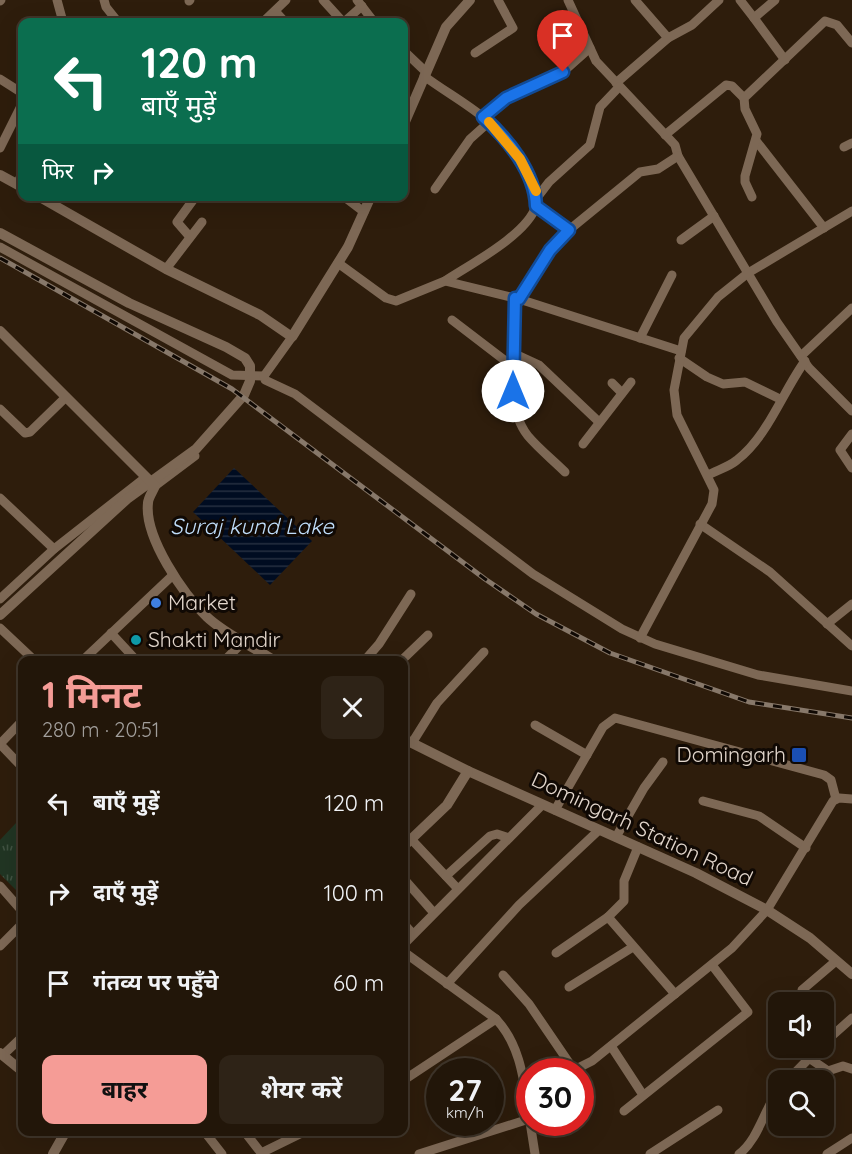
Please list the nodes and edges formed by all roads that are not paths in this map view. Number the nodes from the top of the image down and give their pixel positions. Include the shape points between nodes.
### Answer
1 (57, 0) edge
2 (104, 0) edge
3 (286, 0) edge
4 (323, 0) edge
5 (470, 0) edge
6 (498, 0) edge
7 (568, 0) edge
8 (635, 0) edge
9 (719, 0) edge
10 (740, 0) edge
11 (775, 0) edge
12 (359, 3) edge
13 (275, 11) junction
14 (62, 18) edge
15 (115, 18) edge
16 (267, 18) edge
17 (281, 18) edge
18 (339, 18) edge
19 (346, 18) edge
20 (372, 18) edge
21 (754, 18) junction
22 (668, 38) junction
23 (852, 43) edge
24 (590, 48) junction
25 (475, 53) dead end
26 (408, 55) edge
27 (785, 60) junction
28 (425, 74) junction
29 (0, 79) edge
30 (618, 85) junction
31 (18, 90) edge
32 (744, 98) junction
33 (18, 112) edge
34 (408, 114) edge
35 (486, 119) junction
36 (665, 135) junction
37 (757, 142) junction
38 (0, 148) edge
39 (678, 156) junction
40 (0, 175) edge
41 (18, 181) edge
42 (435, 189) dead end
43 (752, 197) dead end
44 (47, 201) edge
45 (192, 201) edge
46 (350, 201) edge
47 (369, 201) edge
48 (536, 202) junction
49 (852, 211) edge
50 (364, 212) junction
51 (714, 216) junction
52 (202, 222) dead end
53 (824, 228) junction
54 (569, 230) junction
55 (0, 233) edge
56 (190, 237) junction
57 (681, 240) dead end
58 (0, 247) edge
59 (338, 263) junction
60 (166, 269) junction
61 (748, 273) junction
62 (672, 275) dead end
63 (445, 281) junction
64 (517, 298) junction
65 (852, 308) edge
66 (452, 320) dead end
67 (0, 331) edge
68 (292, 337) junction
69 (640, 338) junction
70 (513, 353) junction
71 (680, 355) junction
72 (803, 359) junction
73 (512, 366) junction
74 (264, 376) junction
75 (631, 382) dead end
76 (612, 383) dead end
77 (622, 393) junction
78 (66, 397) junction
79 (780, 399) junction
80 (0, 409) edge
81 (852, 411) edge
82 (599, 422) junction
83 (226, 424) dead end
84 (852, 434) edge
85 (583, 444) dead end
86 (852, 468) edge
87 (565, 472) dead end
88 (708, 475) junction
89 (146, 477) junction
90 (155, 486) junction
91 (2, 503) edge
92 (700, 524) junction
93 (54, 549) junction
94 (173, 575) junction
95 (411, 594) dead end
96 (0, 599) edge
97 (852, 604) edge
98 (0, 615) edge
99 (827, 624) junction
100 (0, 628) edge
101 (111, 633) junction
102 (428, 635) dead end
103 (640, 638) junction
104 (244, 641) junction
105 (852, 646) edge
106 (484, 652) dead end
107 (30, 656) edge
108 (86, 656) edge
109 (132, 656) edge
110 (229, 656) edge
111 (267, 656) edge
112 (368, 656) edge
113 (406, 656) edge
114 (852, 691) edge
115 (18, 725) edge
116 (535, 725) dead end
117 (408, 741) edge
118 (0, 744) edge
119 (587, 755) junction
120 (663, 762) dead end
121 (18, 763) edge
122 (468, 771) junction
123 (836, 795) junction
124 (852, 799) edge
125 (704, 801) dead end
126 (542, 805) junction
127 (555, 810) junction
128 (599, 830) junction
129 (616, 837) junction
130 (509, 838) junction
131 (408, 841) edge
132 (408, 843) edge
133 (638, 847) junction
134 (806, 848) junction
135 (446, 876) junction
136 (408, 884) edge
137 (0, 886) edge
138 (458, 889) junction
139 (18, 906) edge
140 (767, 909) junction
141 (434, 913) junction
142 (608, 917) junction
143 (18, 928) edge
144 (408, 928) edge
145 (413, 934) junction
146 (408, 940) edge
147 (0, 946) edge
148 (633, 946) junction
149 (556, 952) dead end
150 (408, 955) edge
151 (836, 961) junction
152 (712, 965) junction
153 (852, 974) edge
154 (502, 975) dead end
155 (447, 984) junction
156 (569, 987) dead end
157 (802, 990) dead end
158 (675, 994) junction
159 (852, 1018) edge
160 (496, 1019) junction
161 (834, 1034) edge
162 (18, 1040) edge
163 (611, 1046) junction
164 (1, 1054) edge
165 (519, 1058) edge
166 (564, 1058) edge
167 (809, 1058) joint
168 (594, 1059) edge
169 (18, 1068) edge
170 (852, 1069) edge
171 (798, 1070) edge
172 (408, 1077) edge
173 (643, 1095) junction
174 (768, 1105) edge
175 (624, 1110) dead end
176 (718, 1110) dead end
177 (516, 1125) edge
178 (63, 1136) edge
179 (208, 1136) edge
180 (248, 1136) edge
181 (296, 1136) edge
182 (532, 1136) edge
183 (852, 1138) edge
184 (436, 1151) edge
185 (262, 1153) edge
186 (53, 1154) edge
187 (222, 1154) edge
188 (419, 1154) edge
189 (535, 1154) edge
190 (650, 1154) edge
191 (739, 1154) edge
192 (827, 1154) edge

1 - 14 street
2 - 15 street
3 - 13 street
4 - 18 street
5 - 28 street via 446,27
6 - 25 street via 513,28
7 - 24 street
8 - 22 street
9 - 22 street via 692,26
10 - 21 street
11 - 21 street
12 - 19 street
12 - 20 street
13 - 16 street
13 - 17 street
21 - 27 street
22 - 30 street
23 - 27 street via 837,25 825,21
24 - 30 street via 596,61
24 - 35 street via 563,72 506,98
26 - 28 street
27 - 32 street
28 - 34 street
28 - 35 street
29 - 31 street
30 - 36 street
30 - 48 street via 600,107 590,146 549,182
32 - 36 street via 732,86 726,86
32 - 37 street
33 - 38 street
35 - 42 street
35 - 48 street via 520,159 536,190
36 - 39 street via 675,145
37 - 43 street via 745,176
37 - 53 street
39 - 51 street
39 - 54 street via 658,169 640,172
40 - 41 street
44 - 60 street
45 - 56 street via 177,222
46 - 50 street
47 - 50 street
48 - 54 street
48 - 63 street via 527,221 502,243
49 - 53 street
50 - 59 street
51 - 57 street
51 - 61 street
52 - 56 street
53 - 61 street
54 - 64 street
55 - 98 street via 129,303 226,347 245,358 250,366 250,381 244,395 196,449 127,499
56 - 60 street
58 - 74 street via 232,375
59 - 63 street via 396,301
59 - 68 street
60 - 68 street via 260,315
61 - 71 street via 718,297 691,327
61 - 72 street
62 - 69 street
63 - 64 street
64 - 69 street
64 - 70 street
65 - 72 street
66 - 73 street
67 - 78 street
68 - 74 street
69 - 71 street
70 - 73 street
70 - 82 street via 539,365
71 - 79 street via 706,377 723,384 745,382
71 - 88 street via 674,390 676,415
72 - 79 street
72 - 81 street
73 - 87 street via 514,405 524,429
74 - 103 street via 295,394 534,574
75 - 77 street
76 - 77 street
77 - 82 street
78 - 80 street via 30,432 25,432
78 - 89 street
79 - 88 street via 770,422 749,449 736,462
82 - 85 street
83 - 90 street via 196,455
84 - 86 street via 840,450
88 - 92 street via 714,490 712,504
89 - 90 street
89 - 93 street
90 - 94 street via 148,503 152,525
91 - 93 street
92 - 99 street via 770,572
92 - 103 street
93 - 96 street
94 - 101 street
94 - 104 street via 208,618
95 - 112 street
97 - 99 street
99 - 105 street
100 - 107 street
101 - 108 street
101 - 109 street
102 - 113 street
103 - 114 street via 758,675
104 - 110 street
104 - 111 street
106 - 117 street
115 - 118 street
116 - 119 street
117 - 122 street, Domingarh Station Road
118 - 121 street
119 - 123 street via 604,725 622,718 824,775 831,780
119 - 127 street
120 - 129 street
122 - 126 street, Domingarh Station Road
122 - 131 street via 447,805
123 - 124 street
123 - 134 street
125 - 134 street via 759,816
126 - 127 street, Domingarh Station Road
126 - 130 street
127 - 128 street, Domingarh Station Road
128 - 129 street, Domingarh Station Road
128 - 155 street via 519,905
129 - 133 street, Domingarh Station Road
130 - 135 street via 490,836
130 - 138 street
132 - 135 street
133 - 140 street, Domingarh Station Road
133 - 142 street via 624,881 624,901
134 - 140 street
135 - 138 street
136 - 141 street
137 - 139 street
138 - 141 street
140 - 151 street, Domingarh Station Road
140 - 152 street
141 - 145 street
142 - 148 street
142 - 149 street
143 - 147 street
144 - 145 street
145 - 146 street
148 - 156 street
148 - 158 street
150 - 155 street
151 - 153 street, Domingarh Station Road
151 - 157 street
152 - 158 street
152 - 173 street via 748,1012
154 - 166 street via 529,1004
155 - 160 street
158 - 163 street
159 - 161 street
160 - 165 street via 508,1033
160 - 172 street
162 - 164 street
163 - 168 street
163 - 173 street
164 - 169 street
167 - 170 street via 825,1071 843,1066
167 - 171 street
173 - 175 street
174 - 191 street
176 - 190 street
177 - 184 street
178 - 186 street
179 - 187 street
180 - 185 street
181 - 185 street
182 - 189 street
183 - 192 street
184 - 188 street

